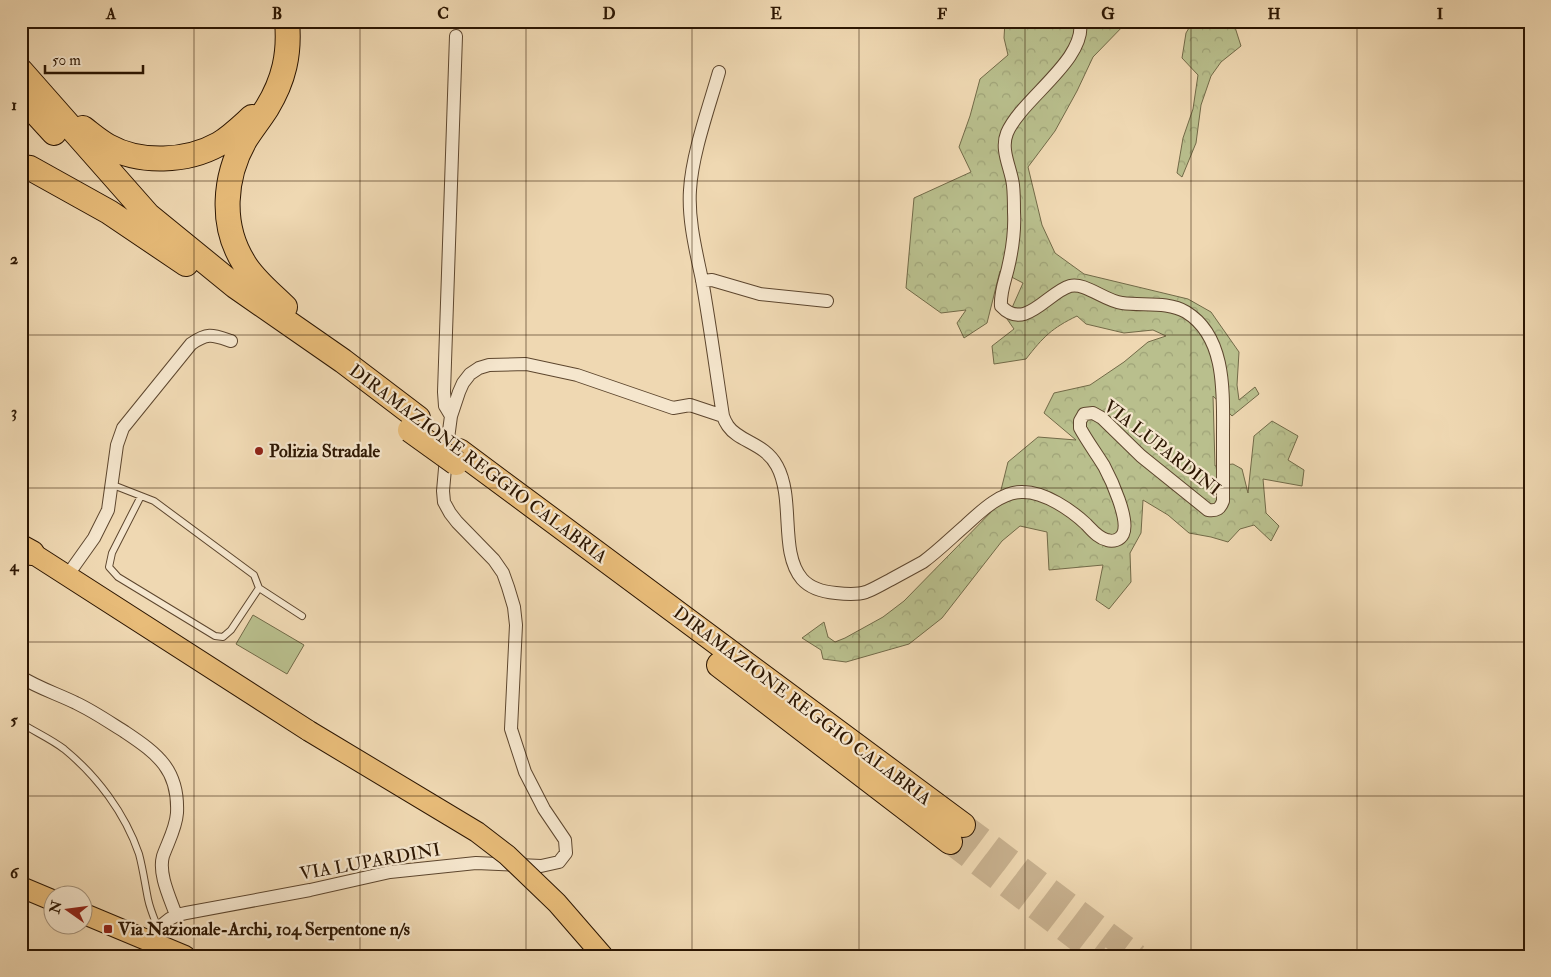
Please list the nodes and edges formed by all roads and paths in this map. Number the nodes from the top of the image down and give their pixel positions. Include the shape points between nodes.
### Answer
1 (287, 21) edge
2 (1080, 21) edge
3 (456, 36) dead end
4 (21, 71) edge
5 (719, 72) dead end
6 (278, 88) junction
7 (21, 98) edge
8 (44, 98) junction
9 (21, 166) edge
10 (192, 268) junction
11 (702, 281) junction
12 (827, 301) dead end
13 (231, 342) dead end
14 (343, 361) junction
15 (451, 416) junction
16 (723, 416) junction
17 (414, 424) junction
18 (113, 485) junction
19 (141, 496) junction
20 (26, 550) edge
21 (67, 576) junction
22 (259, 588) junction
23 (302, 616) dead end
24 (21, 677) edge
25 (21, 723) edge
26 (957, 834) tunnel mouth
27 (21, 887) edge
28 (42, 896) edge
29 (176, 915) junction
30 (92, 916) edge
31 (155, 935) junction
32 (185, 956) edge
33 (603, 956) edge

1 - 6 highway via 288,55
2 - 16 street, VIA LUPARDINI via 1080,40 1073,53 1007,132 1005,150 1013,185 1014,215 1001,306 1006,311 1031,312 1072,285 1081,286 1106,299 1134,305 1169,306 1185,311 1204,328 1212,342 1223,388 1223,501 1218,510 1208,510 1102,418 1088,412 1080,421 1080,428 1118,498 1125,526 1119,539 1106,540 1097,535 1073,512 1058,503 1032,493 1011,493 979,513 924,561 885,582 866,592 825,592 802,579 795,566 790,549 783,481 777,466 759,446 728,427
3 - 15 street via 444,392
4 - 8 highway, DIRAMAZIONE REGGIO CALABRIA
5 - 11 street via 690,189 693,235
6 - 8 highway via 237,131 219,144 196,154 168,158 136,156 109,146
6 - 14 highway via 237,156 231,172 227,207 230,227 235,246 257,280
7 - 10 highway, DIRAMAZIONE REGGIO CALABRIA via 126,210
8 - 14 highway, DIRAMAZIONE REGGIO CALABRIA via 148,215 235,286
9 - 10 highway via 109,212
10 - 17 highway, DIRAMAZIONE REGGIO CALABRIA
11 - 12 street via 712,280 760,294
11 - 16 street
13 - 18 street via 215,336 202,336 191,344 123,428 117,445
14 - 17 highway, DIRAMAZIONE REGGIO CALABRIA
15 - 16 street, VIA LUPARDINI via 463,382 470,374 489,365 505,364 547,367 673,408 690,405
15 - 29 street, VIA LUPARDINI via 444,502 457,522 494,560 508,587 516,624 512,729 525,772 565,840 564,858 553,865 541,866 476,862 390,872
17 - 26 highway, DIRAMAZIONE REGGIO CALABRIA
18 - 19 lane
18 - 21 street via 105,517
19 - 22 lane via 154,501 254,574
19 - 22 lane via 112,553 109,567 118,577 215,636 223,637 232,630
20 - 21 main road
21 - 33 main road, bridge via 309,731 477,832 507,855 557,903
22 - 23 lane
24 - 29 street via 104,718 151,749 171,774 178,799 176,819 162,864
25 - 31 lane via 63,749 97,782 125,822 145,878
27 - 28 main road
29 - 31 street, VIA LUPARDINI
30 - 31 main road
31 - 32 main road

